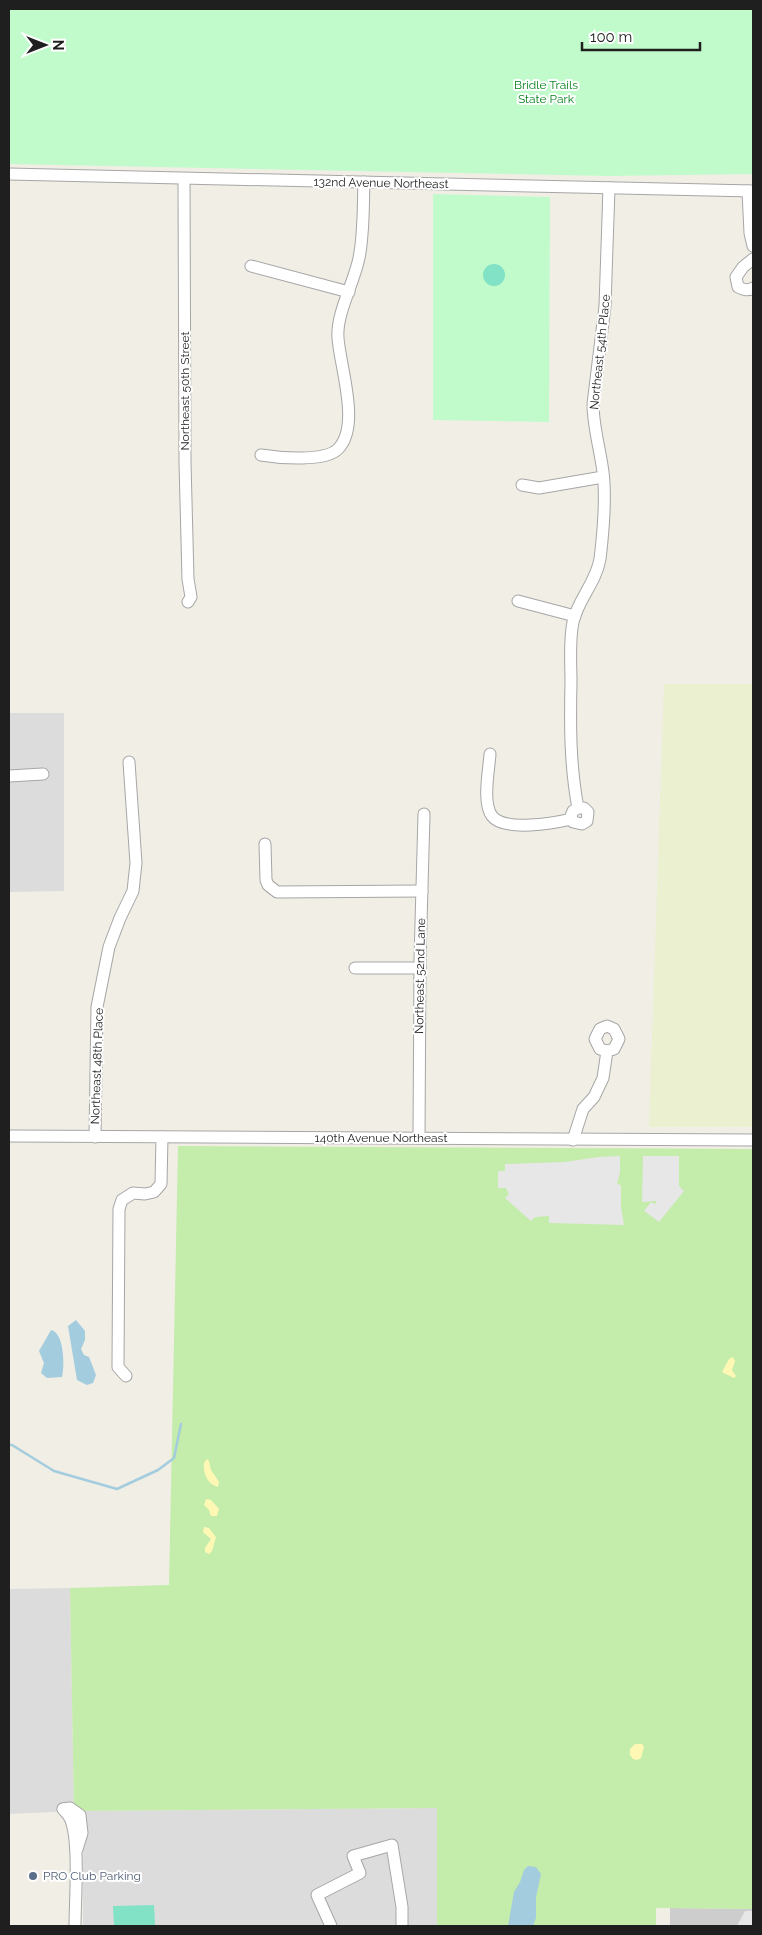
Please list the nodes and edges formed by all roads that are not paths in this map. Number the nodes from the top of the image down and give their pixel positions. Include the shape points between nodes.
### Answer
1 (9, 174) edge
2 (184, 179) junction
3 (364, 182) junction
4 (609, 188) junction
5 (751, 191) edge
6 (753, 246) edge
7 (753, 259) edge
8 (251, 266) dead end
9 (753, 288) edge
10 (349, 292) junction
11 (261, 456) dead end
12 (603, 477) junction
13 (522, 485) dead end
14 (518, 601) dead end
15 (188, 602) dead end
16 (575, 616) junction
17 (490, 754) dead end
18 (129, 762) dead end
19 (43, 774) dead end
20 (9, 776) edge
21 (424, 814) dead end
22 (265, 844) dead end
23 (422, 891) junction
24 (355, 968) dead end
25 (420, 968) junction
26 (607, 1051) dead end
27 (9, 1136) edge
28 (94, 1136) junction
29 (162, 1137) junction
30 (419, 1138) junction
31 (572, 1140) junction
32 (753, 1140) edge
33 (126, 1376) dead end
34 (76, 1853) dead end
35 (75, 1926) edge
36 (331, 1926) edge
37 (402, 1926) edge

1 - 2 street, 132nd Avenue Northeast
2 - 3 street, 132nd Avenue Northeast
2 - 15 street, Northeast 50th Street via 185,462 191,597
3 - 4 street, 132nd Avenue Northeast
3 - 10 street via 359,258
4 - 5 street, 132nd Avenue Northeast
4 - 12 street, Northeast 54th Place via 605,306 593,404
5 - 6 street via 750,233
7 - 9 street via 736,277 738,287
8 - 10 street
10 - 11 street via 338,336 349,413 345,440 338,450 328,454 283,458
12 - 13 street via 540,488
12 - 16 street, Northeast 54th Place via 600,560 595,578
14 - 16 street
16 - 17 street, Northeast 54th Place via 570,751 578,808 573,811 572,819 546,824 503,824 492,817 487,791
18 - 28 street, Northeast 48th Place via 136,864 133,891 109,946 97,1007
19 - 20 street
21 - 23 street, Northeast 52nd Lane
22 - 23 street via 266,880 277,892
23 - 25 street, Northeast 52nd Lane
24 - 25 street
25 - 30 street, Northeast 52nd Lane
26 - 31 street via 603,1078 583,1109
27 - 28 street, 140th Avenue Northeast
28 - 29 street, 140th Avenue Northeast
29 - 30 street, 140th Avenue Northeast
29 - 33 street via 161,1184 154,1192 133,1193 122,1200 119,1209 118,1367
30 - 31 street, 140th Avenue Northeast
31 - 32 street, 140th Avenue Northeast
34 - 35 street
36 - 37 street via 317,1895 360,1872 353,1856 392,1845

